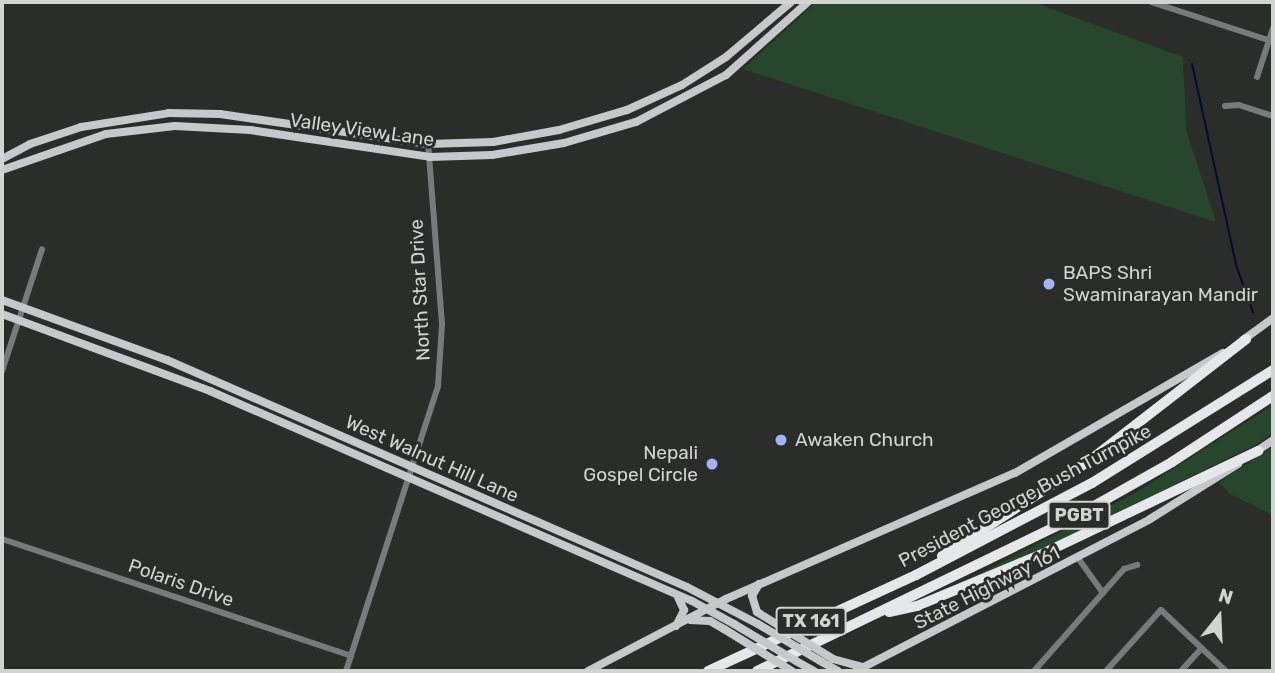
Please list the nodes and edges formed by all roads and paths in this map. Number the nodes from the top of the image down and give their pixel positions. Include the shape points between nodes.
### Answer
1 (791, 2) edge
2 (808, 2) edge
3 (1151, 2) edge
4 (1273, 28) edge
5 (1268, 40) junction
6 (1257, 78) dead end
7 (1225, 106) dead end
8 (1273, 116) edge
9 (428, 144) junction
10 (430, 157) junction
11 (2, 159) edge
12 (2, 170) edge
13 (42, 249) dead end
14 (2, 300) edge
15 (22, 308) junction
16 (2, 314) edge
17 (1273, 318) edge
18 (19, 320) junction
19 (1246, 339) junction
20 (1273, 370) edge
21 (2, 371) edge
22 (210, 379) junction
23 (205, 389) junction
24 (1273, 396) edge
25 (302, 419) junction
26 (297, 429) junction
27 (1273, 440) edge
28 (1258, 451) junction
29 (415, 468) junction
30 (411, 480) junction
31 (2, 539) edge
32 (616, 556) junction
33 (1078, 558) junction
34 (1137, 565) dead end
35 (612, 566) junction
36 (916, 575) junction
37 (758, 584) junction
38 (1103, 593) junction
39 (676, 595) junction
40 (719, 602) junction
41 (706, 609) junction
42 (874, 615) junction
43 (688, 620) junction
44 (675, 627) junction
45 (1200, 650) junction
46 (351, 656) junction
47 (812, 670) edge
48 (863, 670) edge
49 (346, 671) edge
50 (588, 671) edge
51 (708, 671) edge
52 (757, 671) edge
53 (792, 671) edge
54 (838, 671) edge
55 (1034, 671) edge
56 (1106, 671) edge
57 (1181, 671) edge
58 (1226, 671) edge

1 - 9 main road, Valley View Lane via 726,57 627,110 524,137
2 - 10 main road, Valley View Lane via 726,75 636,121 529,150
3 - 5 street
4 - 5 street
5 - 6 street
7 - 8 street via 1239,105
9 - 10 street, North Star Drive
9 - 11 main road, Valley View Lane via 220,114 169,113 80,127
10 - 12 main road, Valley View Lane via 250,130 183,125 106,134
10 - 29 street, North Star Drive via 442,358
13 - 15 street
14 - 15 main road, West Walnut Hill Lane
15 - 18 street
15 - 22 main road, West Walnut Hill Lane
16 - 18 main road, West Walnut Hill Lane
17 - 19 main road
18 - 21 street
18 - 23 main road, West Walnut Hill Lane
19 - 36 highway via 1089,461
19 - 37 main road via 1034,463
20 - 36 highway, President George Bush Turnpike / PGBT via 1127,464
22 - 23 main road
22 - 25 main road, West Walnut Hill Lane
23 - 26 main road, West Walnut Hill Lane
24 - 42 highway, President George Bush Turnpike / PGBT via 1083,513
25 - 26 main road
25 - 29 main road, West Walnut Hill Lane
26 - 30 main road, West Walnut Hill Lane
27 - 28 main road, State Highway 161
28 - 33 main road, State Highway 161
28 - 42 highway via 1040,555 917,606
29 - 30 street, North Star Drive
29 - 32 main road, West Walnut Hill Lane
30 - 35 main road, West Walnut Hill Lane
30 - 46 street, North Star Drive
31 - 46 street, Polaris Drive
32 - 35 main road
32 - 40 main road, West Walnut Hill Lane
33 - 38 street
33 - 48 main road, State Highway 161
34 - 38 street via 1124,569
35 - 39 main road, West Walnut Hill Lane
36 - 51 highway, President George Bush Turnpike / TX 161
37 - 40 main road
37 - 48 main road, bridge via 752,596 757,612 833,659
38 - 55 street
39 - 41 main road, West Walnut Hill Lane
39 - 44 main road via 684,610
40 - 41 main road
40 - 54 main road, West Walnut Hill Lane, bridge
41 - 43 main road
41 - 47 main road, West Walnut Hill Lane, bridge
42 - 52 highway, President George Bush Turnpike / TX 161
43 - 44 main road
43 - 53 main road, bridge via 710,621
44 - 50 main road
45 - 56 street via 1167,613 1154,614
45 - 57 street
45 - 58 street
46 - 49 street, North Star Drive

